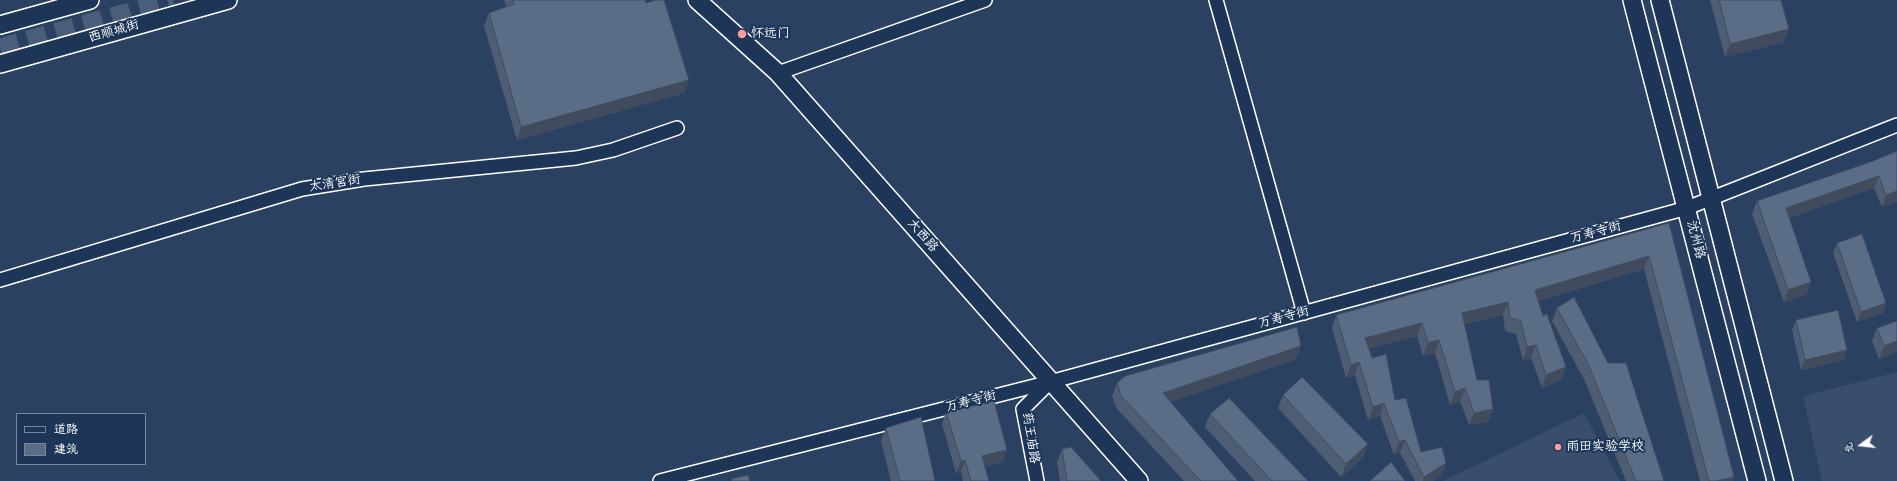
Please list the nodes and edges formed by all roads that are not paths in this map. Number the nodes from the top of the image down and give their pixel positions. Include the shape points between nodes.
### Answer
1 (90, 0) edge
2 (228, 0) edge
3 (697, 0) edge
4 (985, 0) edge
5 (1216, 0) edge
6 (1632, 0) edge
7 (1660, 0) edge
8 (0, 25) edge
9 (0, 64) edge
10 (778, 73) junction
11 (1897, 125) edge
12 (677, 128) dead end
13 (1711, 199) junction
14 (1686, 208) junction
15 (0, 280) edge
16 (1304, 312) junction
17 (1050, 382) junction
18 (694, 477) edge
19 (660, 481) edge
20 (1037, 481) edge
21 (1139, 481) edge
22 (1758, 481) edge
23 (1784, 481) edge

1 - 8 main road
2 - 9 main road, 西顺城街
3 - 10 main road, 大西路
4 - 10 street
5 - 16 street
6 - 14 main road, 沈州路
7 - 13 main road, 沈州路
10 - 17 main road, 大西路
11 - 13 street, 万寿寺街
12 - 15 street, 太清宫街 via 613,150 576,158 364,179 302,190
13 - 14 street, 万寿寺街
13 - 23 main road, 沈州路
14 - 16 street, 万寿寺街
14 - 22 main road, 沈州路
16 - 17 street, 万寿寺街
17 - 18 street, 万寿寺街
17 - 20 street, 药王庙路 via 1023,409
17 - 21 main road, 大西路
18 - 19 street, 万寿寺街

